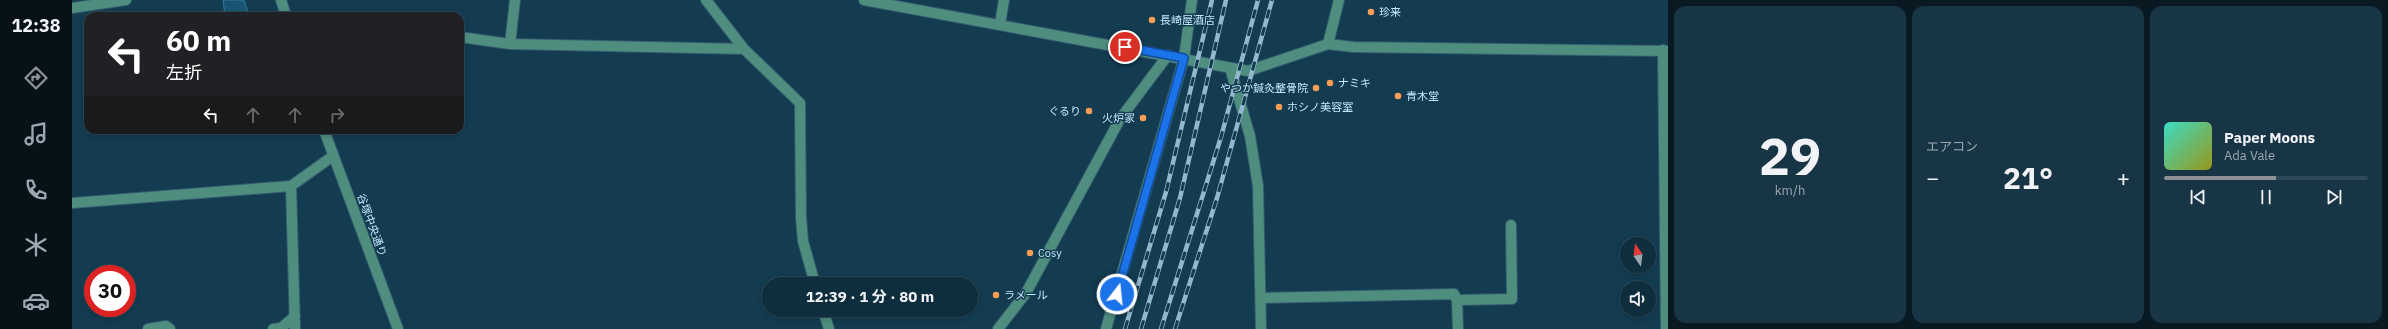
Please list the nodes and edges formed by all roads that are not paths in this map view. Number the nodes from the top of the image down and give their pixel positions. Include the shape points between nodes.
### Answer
1 (126, 0) edge
2 (281, 0) edge
3 (515, 0) edge
4 (706, 0) edge
5 (864, 0) edge
6 (1004, 0) edge
7 (1192, 0) edge
8 (1339, 0) edge
9 (72, 8) edge
10 (285, 12) edge
11 (1000, 24) junction
12 (464, 38) edge
13 (510, 44) junction
14 (1328, 44) junction
15 (744, 48) junction
16 (1665, 51) edge
17 (1168, 55) junction
18 (1184, 58) junction
19 (1230, 68) junction
20 (325, 134) edge
21 (333, 156) junction
22 (290, 186) junction
23 (72, 203) edge
24 (1511, 225) dead end
25 (813, 277) edge
26 (1261, 298) junction
27 (1457, 300) junction
28 (295, 316) junction
29 (825, 317) edge
30 (148, 329) edge
31 (170, 329) edge
32 (273, 329) edge
33 (295, 329) edge
34 (398, 329) edge
35 (829, 329) edge
36 (998, 329) edge
37 (1106, 329) edge
38 (1261, 329) edge
39 (1458, 329) edge
40 (1666, 329) edge

1 - 9 street
2 - 10 street
3 - 13 street
4 - 15 street
5 - 11 street
6 - 11 street
7 - 18 street
8 - 14 street
11 - 17 street
12 - 13 street
13 - 15 street
14 - 16 street via 1353,47
14 - 19 street via 1248,71
15 - 25 street via 800,103 801,217 803,241
16 - 40 street
17 - 18 street
17 - 36 street via 1120,119 1026,293
18 - 19 street
18 - 37 street
19 - 26 street via 1250,136 1258,186
20 - 21 street, 谷塚中央通り
21 - 22 street
21 - 34 street, 谷塚中央通り
22 - 23 street
22 - 28 street
24 - 27 street via 1512,299
26 - 27 street via 1454,294
26 - 38 street
27 - 39 street
28 - 32 street via 281,328
28 - 33 street
29 - 35 street
30 - 31 street via 166,326

